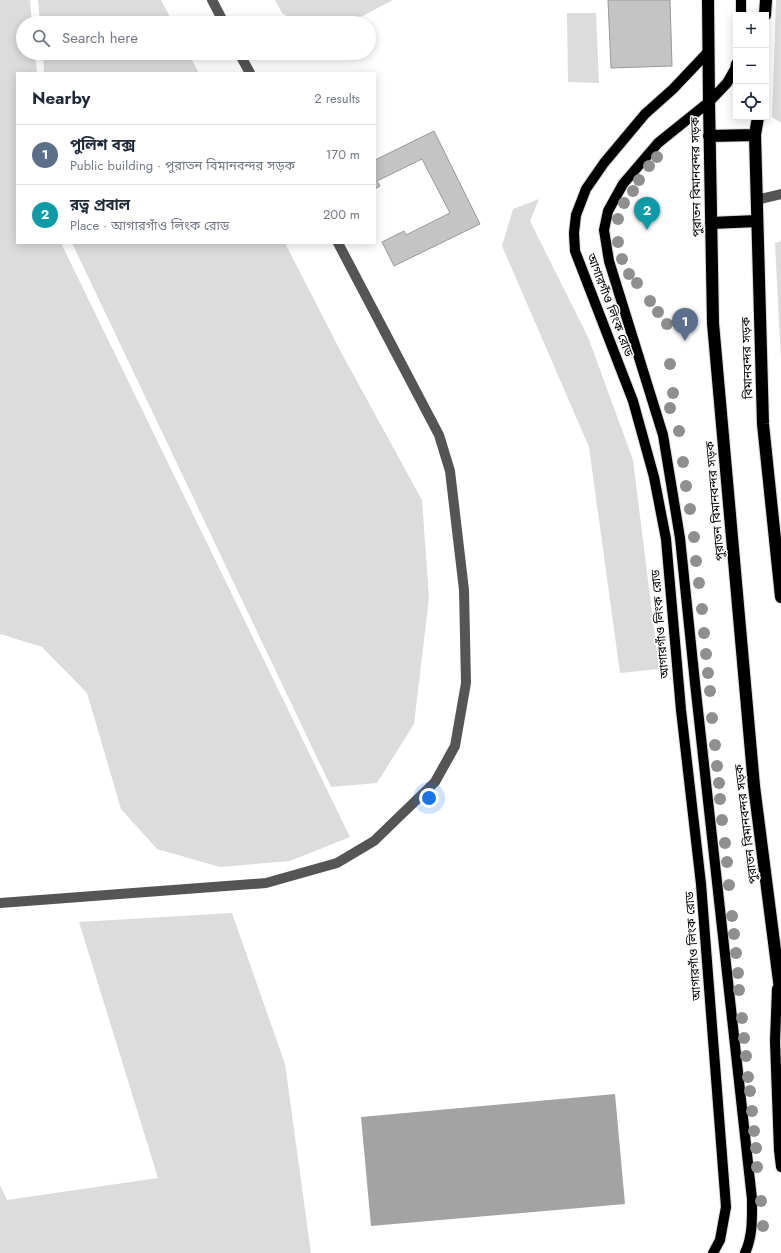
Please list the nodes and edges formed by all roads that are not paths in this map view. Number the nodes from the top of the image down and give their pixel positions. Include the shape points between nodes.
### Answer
1 (212, 0) edge
2 (708, 0) edge
3 (741, 0) edge
4 (766, 0) edge
5 (741, 12) edge
6 (765, 12) edge
7 (220, 16) edge
8 (708, 52) junction
9 (243, 60) edge
10 (249, 72) edge
11 (733, 72) edge
12 (709, 102) junction
13 (757, 120) edge
14 (755, 134) junction
15 (709, 136) junction
16 (781, 194) edge
17 (756, 200) junction
18 (757, 222) junction
19 (711, 223) junction
20 (339, 244) edge
21 (781, 597) edge
22 (0, 903) edge
23 (778, 975) junction
24 (781, 997) edge
25 (781, 1167) edge
26 (713, 1253) edge
27 (745, 1253) edge

1 - 7 lane
2 - 8 highway, পুরাতন বিমানবন্দর সড়ক
3 - 5 main road
4 - 6 highway
8 - 12 highway, পুরাতন বিমানবন্দর সড়ক
8 - 26 main road, আগারগাঁও লিংক রোড via 645,114 604,163 586,189 576,215 574,233 575,251 633,401 654,477 666,539 681,710 701,884 726,1207 720,1240
9 - 10 lane
11 - 12 main road
12 - 15 highway, পুরাতন বিমানবন্দর সড়ক
12 - 27 main road, আগারগাঁও লিংক রোড via 658,143 623,184 608,211 604,230 609,261 663,435 680,538 752,1199 752,1224
13 - 14 highway, বিমানবন্দর সড়ক
14 - 15 highway
14 - 17 highway, বিমানবন্দর সড়ক
15 - 19 highway, পুরাতন বিমানবন্দর সড়ক
16 - 17 lane
17 - 18 highway, বিমানবন্দর সড়ক
18 - 19 highway
18 - 21 highway, বিমানবন্দর সড়ক via 763,424
19 - 23 highway, পুরাতন বিমানবন্দর সড়ক via 713,323 754,786
20 - 22 lane via 439,435 450,471 464,590 466,683 455,746 435,782 374,841 338,863 266,883
23 - 24 highway, পুরাতন বিমানবন্দর সড়ক
23 - 25 main road via 775,1041

